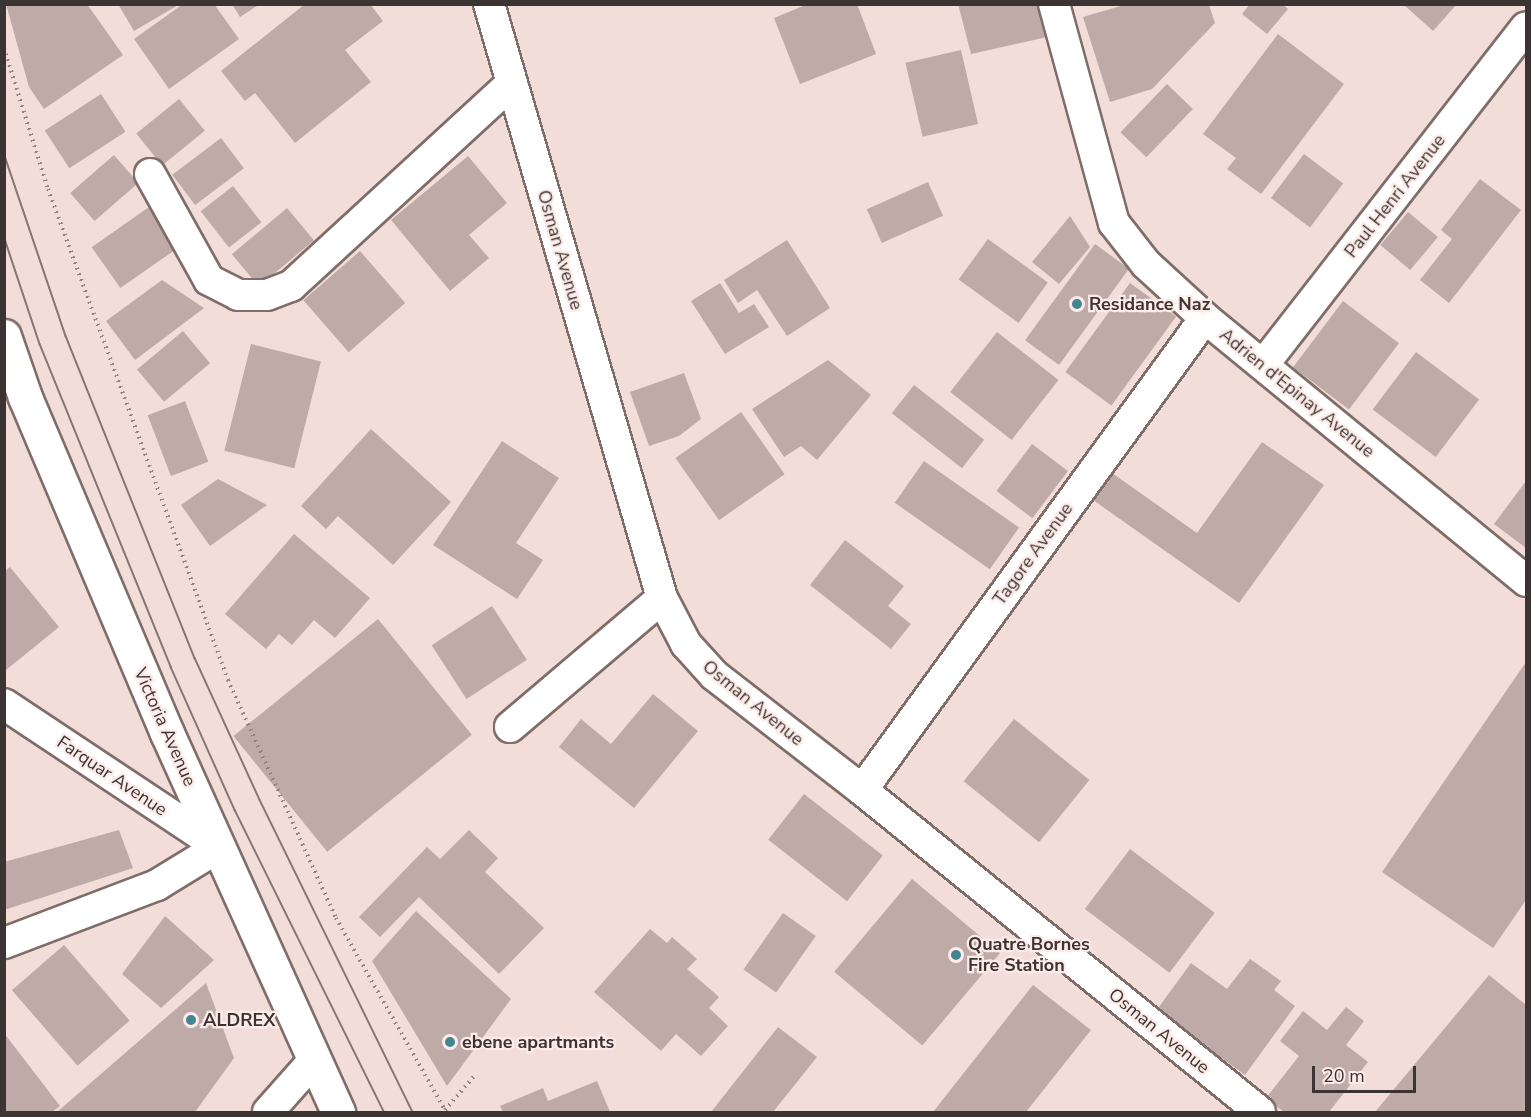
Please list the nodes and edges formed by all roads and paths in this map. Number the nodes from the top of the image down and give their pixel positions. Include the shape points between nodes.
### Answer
1 (489, 4) edge
2 (1053, 4) edge
3 (1527, 27) edge
4 (4, 48) edge
5 (512, 83) junction
6 (150, 174) dead end
7 (1205, 318) junction
8 (4, 336) edge
9 (1263, 365) junction
10 (1527, 581) edge
11 (662, 598) junction
12 (4, 704) edge
13 (510, 727) dead end
14 (862, 790) junction
15 (219, 847) junction
16 (4, 943) edge
17 (314, 1060) junction
18 (475, 1075) dead end
19 (446, 1112) edge
20 (268, 1113) edge
21 (338, 1113) edge
22 (1260, 1113) edge

1 - 5 street, Osman Avenue
2 - 7 street, Adrien d'Epinay Avenue via 1114,223 1146,264
3 - 9 street, Paul Henri Avenue
4 - 19 path via 48,189 228,680 336,918
5 - 6 street via 291,286 267,295 238,295 209,280
5 - 11 street, Osman Avenue
7 - 9 street, Adrien d'Epinay Avenue
7 - 14 street, Tagore Avenue
8 - 15 main road, Victoria Avenue via 25,397
9 - 10 street, Adrien d'Epinay Avenue
11 - 13 street
11 - 14 street, Osman Avenue via 686,644 714,675
12 - 15 street, Farquar Avenue
14 - 22 street, Osman Avenue
15 - 16 street via 157,885
15 - 17 main road, Victoria Avenue
17 - 20 street
17 - 21 main road, Victoria Avenue
18 - 19 path

